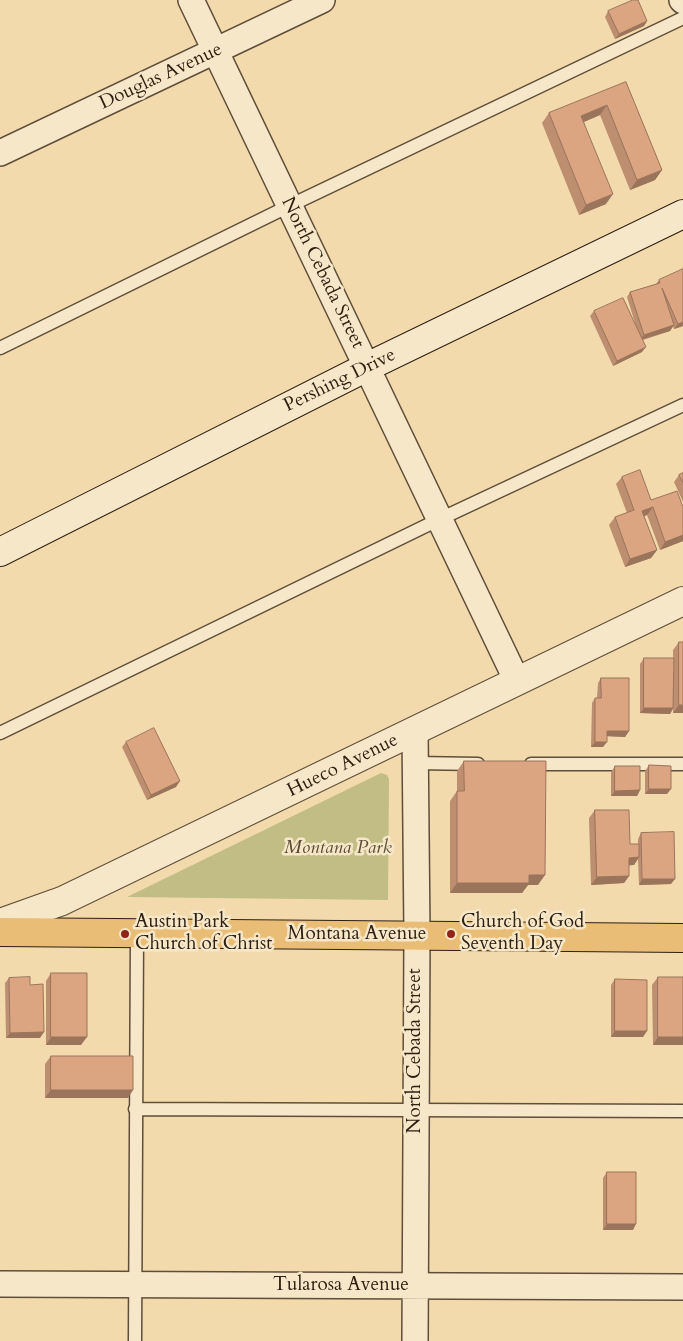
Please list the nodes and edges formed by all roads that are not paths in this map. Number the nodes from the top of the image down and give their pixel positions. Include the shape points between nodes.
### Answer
1 (191, 0) edge
2 (322, 0) edge
3 (683, 18) edge
4 (215, 51) junction
5 (0, 153) edge
6 (290, 206) junction
7 (683, 214) edge
8 (0, 348) edge
9 (367, 367) junction
10 (683, 406) edge
11 (440, 519) junction
12 (0, 552) edge
13 (683, 601) edge
14 (517, 681) junction
15 (415, 731) junction
16 (0, 734) edge
17 (415, 763) junction
18 (494, 764) edge
19 (514, 764) edge
20 (683, 764) edge
21 (0, 923) edge
22 (0, 932) edge
23 (137, 933) junction
24 (417, 935) junction
25 (683, 938) edge
26 (135, 1109) junction
27 (416, 1110) junction
28 (683, 1111) edge
29 (0, 1284) edge
30 (135, 1285) junction
31 (415, 1286) junction
32 (683, 1287) edge
33 (135, 1341) edge
34 (415, 1341) edge

1 - 4 street, North Cebada Street
2 - 4 street, Douglas Avenue
3 - 6 lane
4 - 5 street, Douglas Avenue
4 - 6 street, North Cebada Street
6 - 8 lane
6 - 9 street, North Cebada Street
7 - 9 main road, Pershing Drive
9 - 11 street, North Cebada Street
9 - 12 main road, Pershing Drive
10 - 11 lane
11 - 14 street, North Cebada Street
11 - 16 lane
13 - 14 main road, Hueco Avenue
14 - 15 main road, Hueco Avenue
15 - 17 street, North Cebada Street
15 - 21 main road, Hueco Avenue via 62,901
17 - 18 lane
17 - 24 street, North Cebada Street
19 - 20 lane
22 - 23 main road, Montana Avenue
23 - 24 main road, Montana Avenue
23 - 26 lane
24 - 25 main road, Montana Avenue
24 - 27 street, North Cebada Street
26 - 27 lane
26 - 30 lane
27 - 28 lane
27 - 31 street, North Cebada Street
29 - 30 street, Tularosa Avenue
30 - 31 street, Tularosa Avenue
30 - 33 lane
31 - 32 street, Tularosa Avenue
31 - 34 street, North Cebada Street

